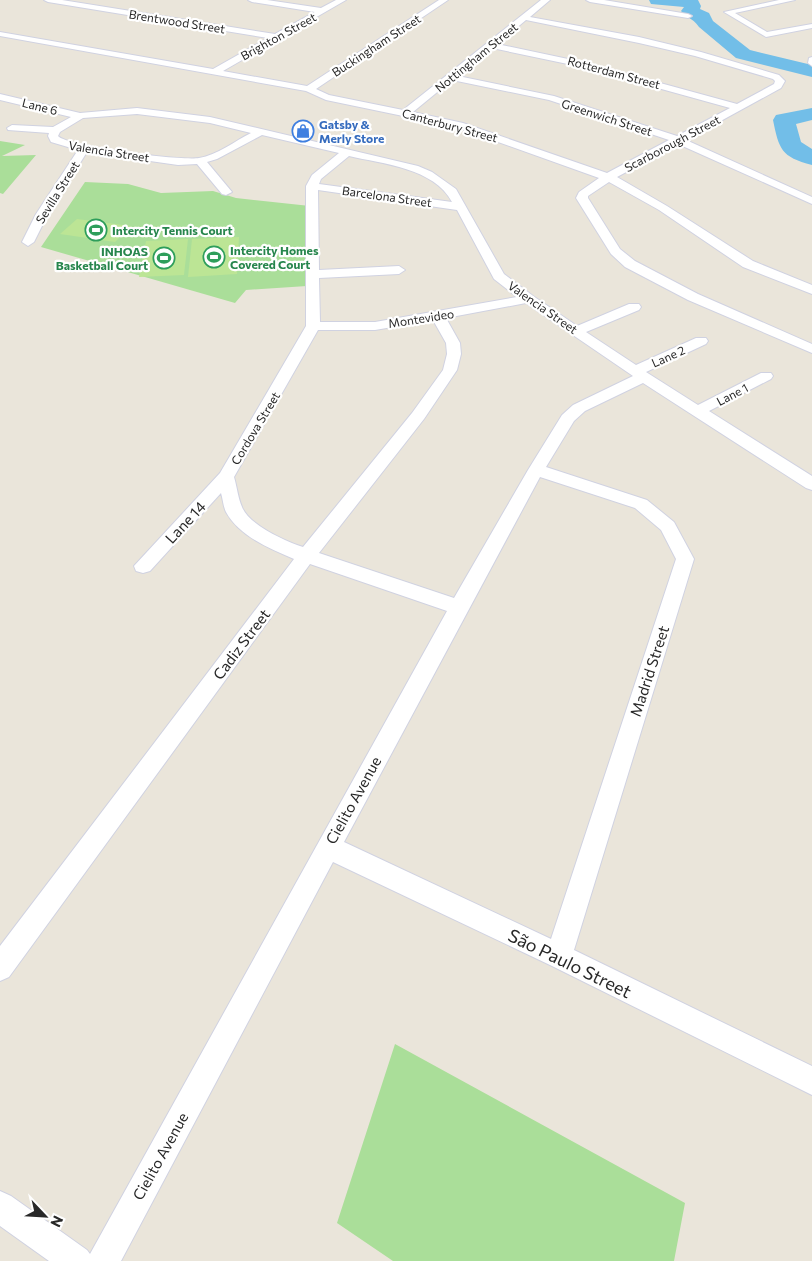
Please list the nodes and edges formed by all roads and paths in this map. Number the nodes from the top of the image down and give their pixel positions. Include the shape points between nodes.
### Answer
1 (48, 0) edge
2 (252, 0) edge
3 (342, 0) edge
4 (444, 0) edge
5 (546, 0) edge
6 (590, 0) edge
7 (791, 0) edge
8 (323, 11) junction
9 (688, 16) dead end
10 (524, 18) junction
11 (812, 26) edge
12 (0, 34) edge
13 (277, 37) junction
14 (490, 46) junction
15 (214, 72) junction
16 (451, 77) junction
17 (309, 89) junction
18 (0, 97) edge
19 (107, 101) dead end
20 (737, 107) junction
21 (223, 112) dead end
22 (406, 113) junction
23 (85, 115) junction
24 (210, 120) junction
25 (12, 128) dead end
26 (54, 130) junction
27 (262, 131) junction
28 (678, 140) junction
29 (84, 148) junction
30 (348, 152) junction
31 (200, 161) junction
32 (608, 177) junction
33 (312, 186) junction
34 (226, 192) dead end
35 (812, 201) edge
36 (461, 207) junction
37 (29, 239) dead end
38 (399, 270) dead end
39 (313, 274) junction
40 (812, 290) edge
41 (528, 299) junction
42 (634, 307) dead end
43 (438, 316) junction
44 (313, 326) junction
45 (576, 331) junction
46 (701, 341) dead end
47 (812, 349) edge
48 (639, 374) junction
49 (766, 376) dead end
50 (698, 411) junction
51 (536, 470) junction
52 (226, 477) junction
53 (812, 484) edge
54 (306, 556) junction
55 (143, 566) dead end
56 (458, 607) junction
57 (328, 846) junction
58 (558, 956) junction
59 (0, 968) edge
60 (812, 1081) edge
61 (0, 1207) edge
62 (76, 1261) edge
63 (103, 1261) edge

1 - 13 street, Brentwood Street
2 - 8 street
3 - 8 street, Brighton Street
4 - 17 street, Buckingham Street
5 - 10 street, Nottingham Street
6 - 9 street
7 - 11 street via 728,12 766,35
8 - 13 street, Brighton Street
10 - 14 street, Nottingham Street
10 - 20 street, Scarborough Street via 698,54 770,73 780,82
12 - 15 street, Canterbury Street
13 - 15 street, Brighton Street
14 - 16 street, Nottingham Street
14 - 20 street, Rotterdam Street via 604,68
15 - 17 street, Canterbury Street
16 - 22 street, Nottingham Street
16 - 28 street, Greenwich Street via 551,98
17 - 22 street, Canterbury Street via 326,97
18 - 23 street, Lane 6
19 - 23 street
20 - 28 street, Scarborough Street
21 - 24 street
22 - 32 street, Canterbury Street via 495,136
23 - 24 street, Valencia Street via 137,111
23 - 26 street, Valencia Street
24 - 27 street, Valencia Street
25 - 26 street
26 - 29 street, Valencia Street via 55,140
27 - 30 street, Valencia Street
27 - 31 street, Valencia Street
28 - 32 street, Scarborough Street
28 - 35 street, Greenwich Street
29 - 31 street, Valencia Street via 178,162
29 - 37 street, Sevilla Street
30 - 33 street via 316,177
30 - 36 street, Valencia Street via 428,174 452,191
31 - 34 street
32 - 40 street, Canterbury Street via 663,208 748,264
32 - 47 street, Scarborough Street via 582,198 615,251 630,264 693,297
33 - 36 street, Barcelona Street
33 - 39 street, Cordova Street
36 - 41 street, Valencia Street via 499,276
38 - 39 street
39 - 44 street, Cordova Street
41 - 43 street, Montevideo
41 - 45 street, Valencia Street
42 - 45 street
43 - 44 street, Montevideo via 375,326
43 - 54 street, Cadiz Street via 454,343 450,370 418,416
44 - 52 street, Cordova Street
45 - 48 street, Valencia Street
46 - 48 street, Lane 2
48 - 50 street, Valencia Street
48 - 51 street, Cielito Avenue via 579,408 568,418
49 - 50 street, Lane 1
50 - 53 street, Valencia Street
51 - 56 street, Cielito Avenue
51 - 58 street, Madrid Street via 641,504 668,526 685,559
52 - 54 street, Cordova Street via 234,510 244,523 276,544
52 - 55 street, Lane 14
54 - 56 street, Cordova Street
54 - 59 street, Cadiz Street
56 - 57 street, Cielito Avenue
57 - 58 street, São Paulo Street
57 - 63 street, Cielito Avenue
58 - 60 street, São Paulo Street
61 - 62 street

